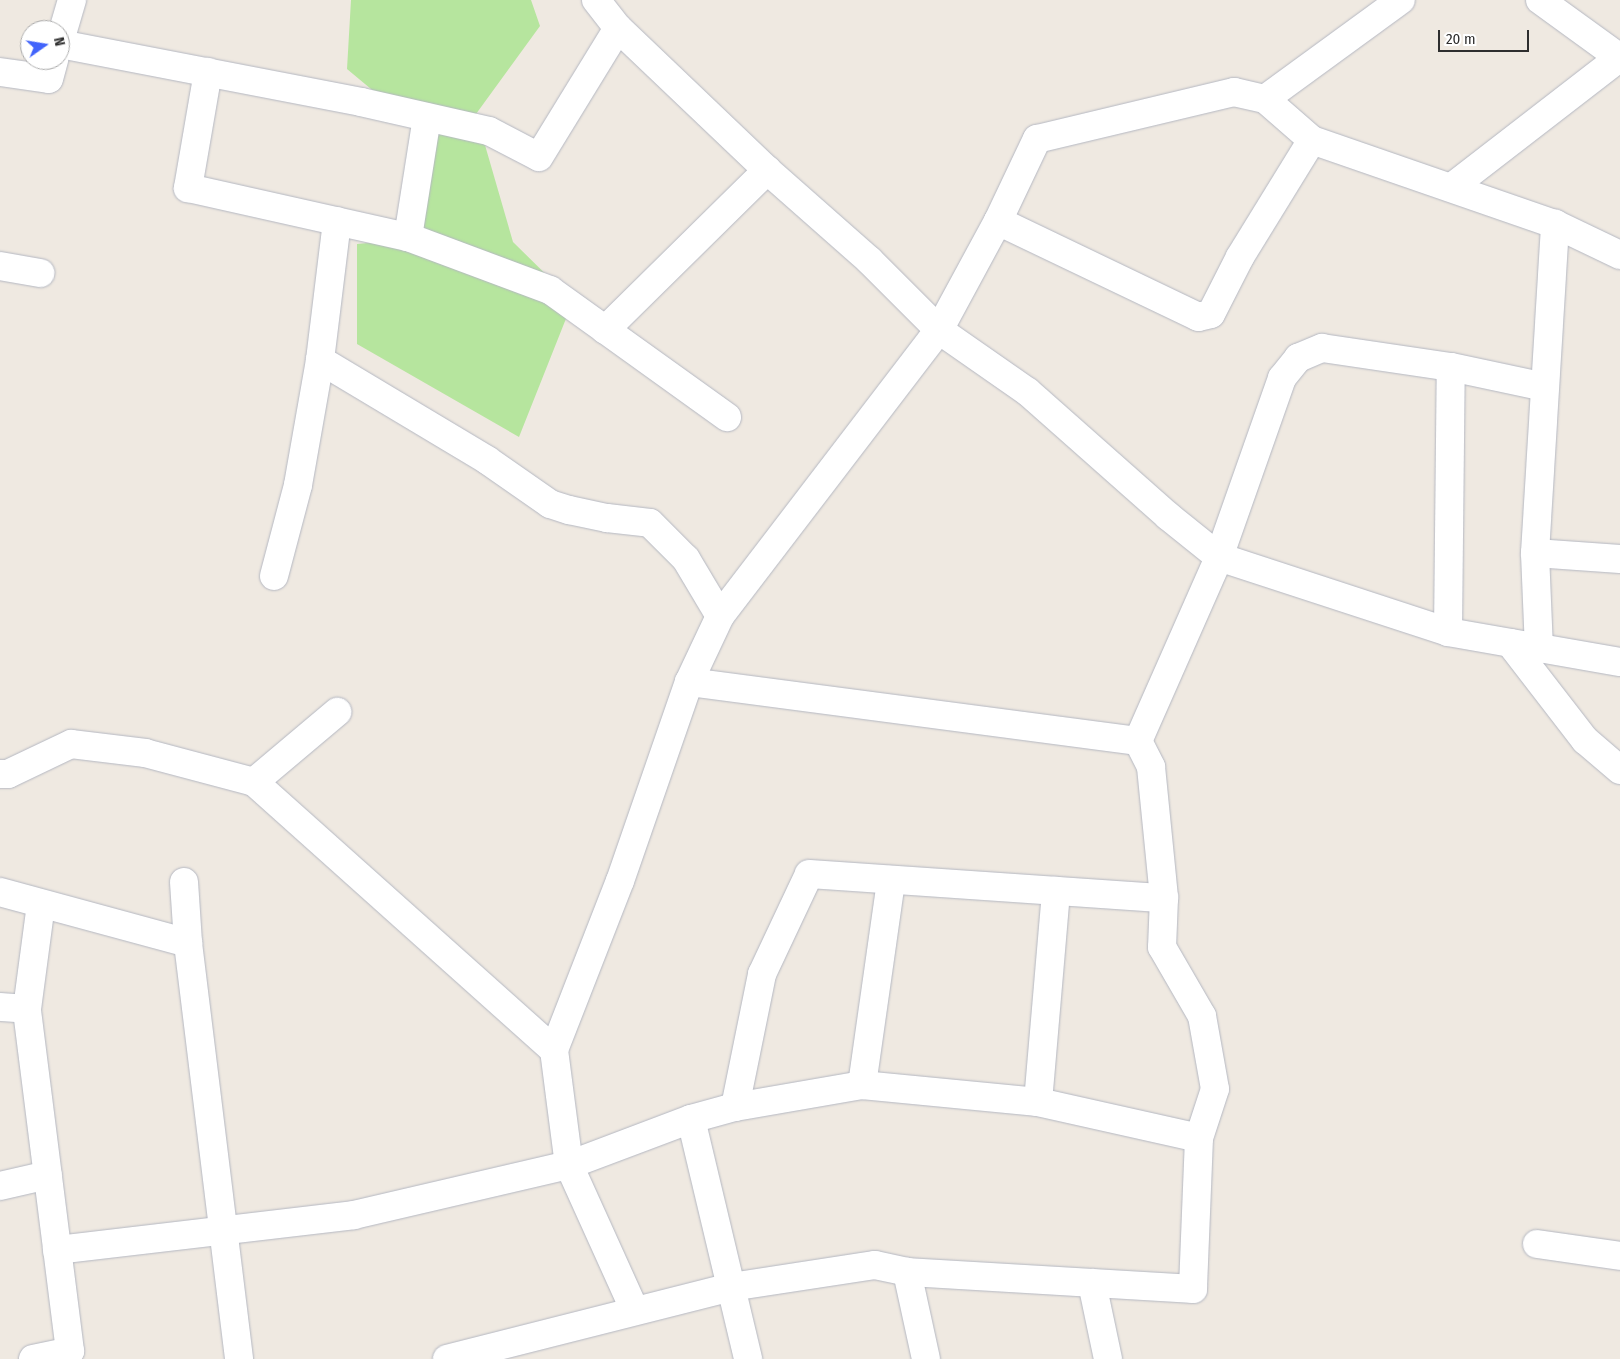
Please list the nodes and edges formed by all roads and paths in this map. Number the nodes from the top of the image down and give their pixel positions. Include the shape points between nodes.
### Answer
1 (72, 0) edge
2 (596, 0) edge
3 (1401, 0) edge
4 (1540, 0) edge
5 (66, 20) edge
6 (618, 28) junction
7 (70, 44) edge
8 (1620, 57) edge
9 (51, 70) edge
10 (0, 72) edge
11 (208, 72) junction
12 (1265, 99) junction
13 (427, 117) junction
14 (1312, 140) junction
15 (767, 170) junction
16 (1452, 187) junction
17 (336, 221) junction
18 (998, 221) junction
19 (1554, 224) junction
20 (408, 236) junction
21 (1620, 255) edge
22 (0, 266) edge
23 (40, 273) dead end
24 (605, 330) junction
25 (939, 330) junction
26 (320, 360) junction
27 (1452, 367) junction
28 (1545, 387) junction
29 (727, 417) dead end
30 (1535, 553) junction
31 (1219, 557) junction
32 (1620, 559) edge
33 (274, 576) dead end
34 (720, 616) junction
35 (1448, 632) junction
36 (1510, 643) junction
37 (1539, 649) junction
38 (1620, 662) edge
39 (689, 682) junction
40 (337, 712) dead end
41 (1138, 740) junction
42 (1620, 770) edge
43 (0, 774) edge
44 (254, 782) junction
45 (891, 880) junction
46 (184, 882) dead end
47 (1056, 891) junction
48 (0, 892) edge
49 (1164, 898) junction
50 (41, 904) junction
51 (188, 943) junction
52 (0, 1007) edge
53 (27, 1009) junction
54 (554, 1050) junction
55 (862, 1085) junction
56 (1038, 1102) junction
57 (734, 1107) junction
58 (691, 1119) junction
59 (1198, 1138) junction
60 (569, 1165) junction
61 (48, 1175) junction
62 (0, 1186) edge
63 (223, 1230) junction
64 (1537, 1244) dead end
65 (57, 1250) junction
66 (1620, 1256) edge
67 (907, 1272) junction
68 (1092, 1283) junction
69 (731, 1287) junction
70 (635, 1311) junction
71 (33, 1359) edge
72 (240, 1359) edge
73 (447, 1359) edge
74 (748, 1359) edge
75 (926, 1359) edge
76 (1108, 1359) edge

1 - 5 street
2 - 6 street
3 - 12 street
4 - 8 street
6 - 13 street via 539,157 489,131
6 - 15 street
7 - 11 street
8 - 16 street
9 - 10 street via 49,79
11 - 13 street
11 - 17 street via 188,188
12 - 14 street
12 - 18 street via 1234,92 1037,139
13 - 20 street
14 - 16 street
14 - 18 street via 1240,257 1211,314 1198,316
15 - 24 street
15 - 25 street via 869,260
16 - 19 street
17 - 20 street
17 - 26 street
18 - 25 street
19 - 21 street
19 - 28 street
20 - 24 street via 550,290
22 - 23 street
24 - 29 street
25 - 31 street via 1028,392
25 - 34 street
26 - 33 street via 298,485
26 - 34 street via 487,460 550,504 607,518 650,523 686,559
27 - 28 street
27 - 31 street via 1322,348 1298,358 1282,378
27 - 35 street
28 - 30 street
30 - 32 street
30 - 37 street
31 - 35 street
31 - 41 street
34 - 39 street
35 - 36 street
36 - 37 street
36 - 42 street via 1586,740
37 - 38 street
39 - 41 street
39 - 54 street via 620,881
40 - 44 street
41 - 49 street via 1151,767
43 - 44 street via 8,774 71,744 145,753
44 - 54 street
45 - 47 street
45 - 55 street
45 - 57 street via 809,874 762,974
46 - 51 street
47 - 49 street
47 - 56 street
48 - 50 street
49 - 59 street via 1162,947 1202,1016 1215,1089
50 - 51 street
50 - 53 street
51 - 63 street
52 - 53 street
53 - 61 street
54 - 60 street
55 - 56 street
55 - 57 street
56 - 59 street
57 - 58 street
58 - 60 street
58 - 69 street
59 - 68 street via 1193,1289
60 - 63 street via 354,1215
60 - 70 street
61 - 62 street
61 - 65 street
63 - 65 street
63 - 72 street
64 - 66 street
65 - 71 street via 70,1351
67 - 68 street
67 - 69 street via 875,1265
67 - 75 street
68 - 76 street
69 - 70 street
69 - 74 street
70 - 73 street

